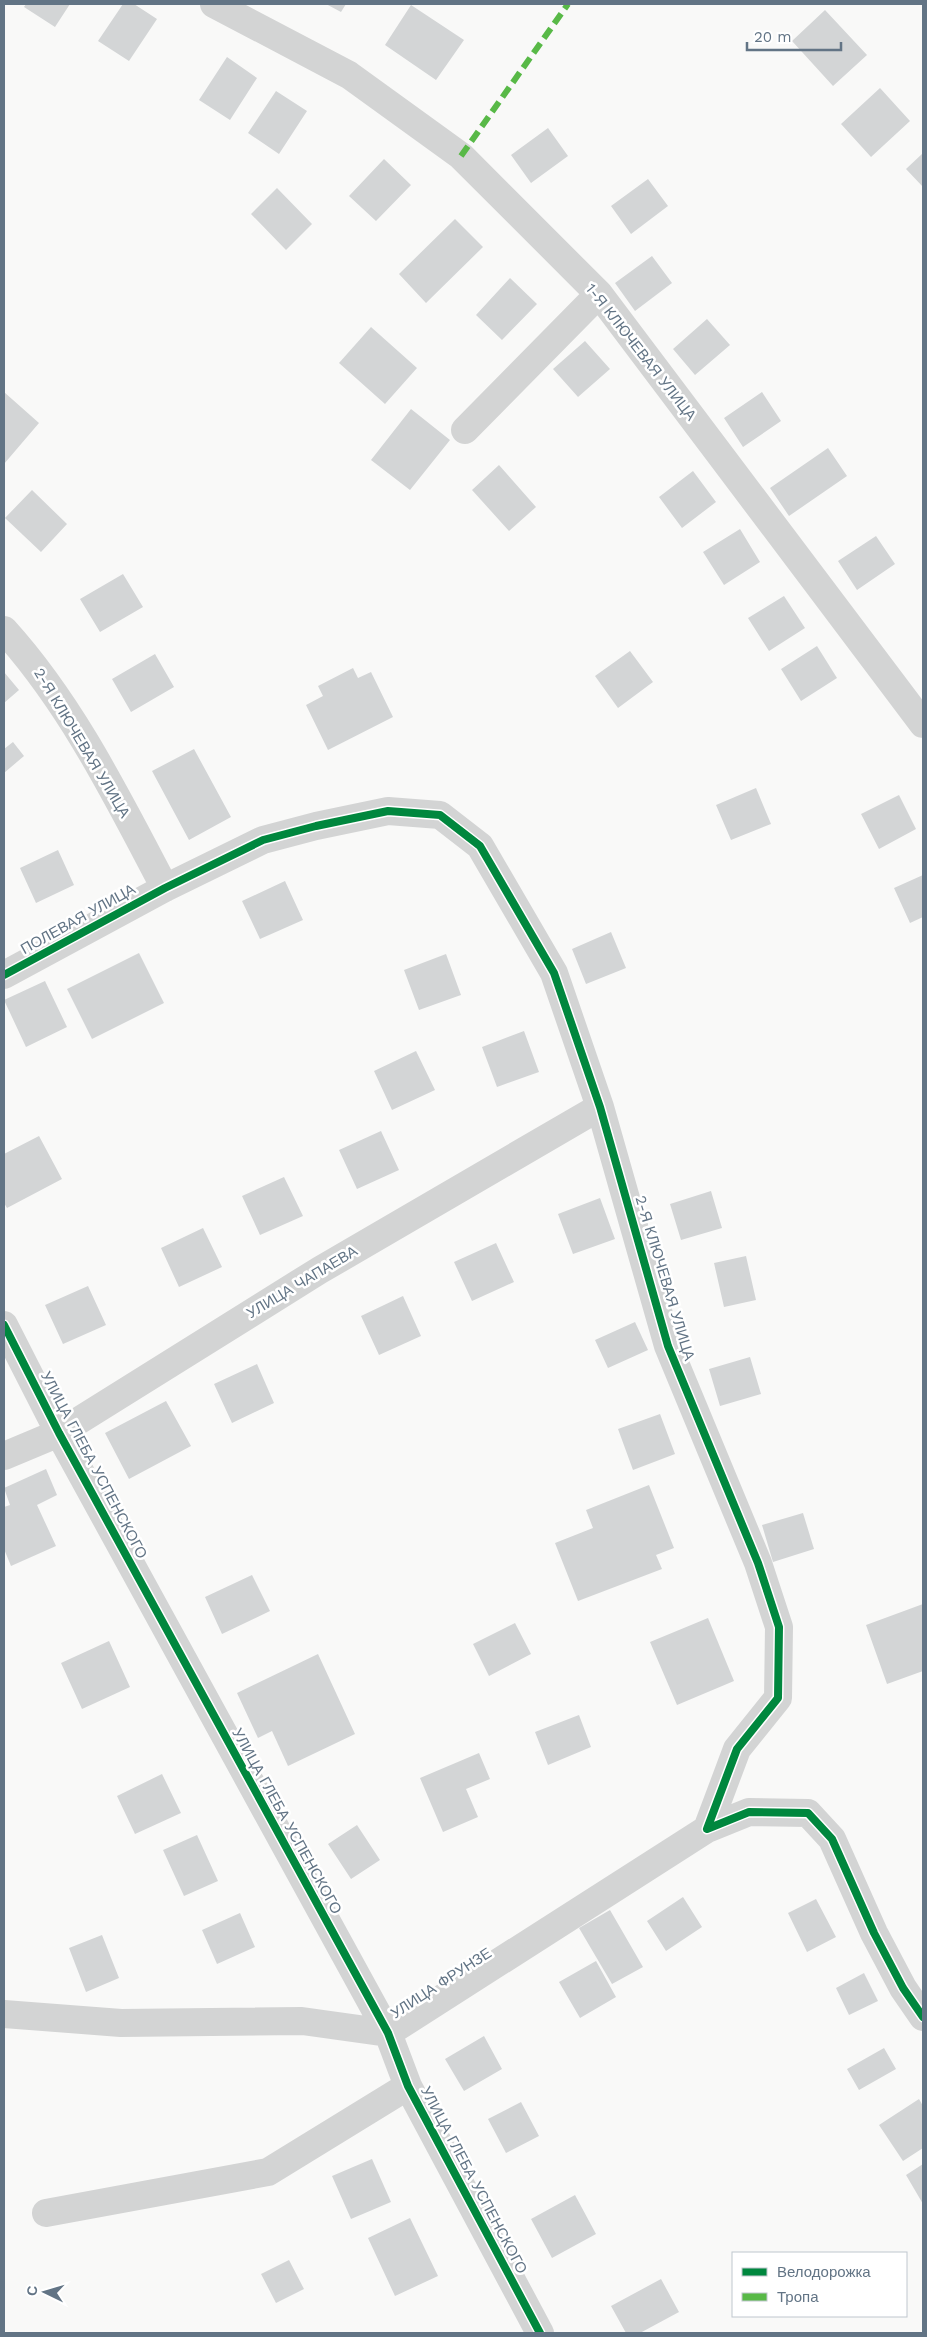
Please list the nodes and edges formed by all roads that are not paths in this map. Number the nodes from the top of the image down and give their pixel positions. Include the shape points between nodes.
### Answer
1 (214, 4) edge
2 (599, 294) junction
3 (465, 430) dead end
4 (4, 630) edge
5 (923, 724) edge
6 (165, 888) junction
7 (4, 975) edge
8 (600, 1108) junction
9 (4, 1325) edge
10 (59, 1433) junction
11 (4, 1456) edge
12 (707, 1828) junction
13 (4, 2014) edge
14 (923, 2017) edge
15 (388, 2034) junction
16 (408, 2086) junction
17 (46, 2213) dead end
18 (540, 2333) edge

1 - 2 street, 1-Я КЛЮЧЕВАЯ УЛИЦА via 349,74 461,156
2 - 3 street
2 - 5 street, 1-Я КЛЮЧЕВАЯ УЛИЦА
4 - 6 street, 2-Я КЛЮЧЕВАЯ УЛИЦА via 32,662 107,778
6 - 7 street, ПОЛЕВАЯ УЛИЦА
6 - 8 street, 2-Я КЛЮЧЕВАЯ УЛИЦА via 263,840 388,811 440,815 480,846 554,973
8 - 10 street, УЛИЦА ЧАПАЕВА via 320,1270
8 - 12 street, 2-Я КЛЮЧЕВАЯ УЛИЦА via 668,1346 758,1563 779,1627 778,1698 738,1749
9 - 10 street, УЛИЦА ГЛЕБА УСПЕНСКОГО
10 - 11 street, УЛИЦА ЧАПАЕВА
10 - 15 street, УЛИЦА ГЛЕБА УСПЕНСКОГО
12 - 14 street via 749,1812 808,1813 832,1838 874,1933 903,1988
12 - 15 street, УЛИЦА ФРУНЗЕ
13 - 15 street, УЛИЦА ФРУНЗЕ via 121,2023 302,2021
15 - 16 street, УЛИЦА ГЛЕБА УСПЕНСКОГО
16 - 17 street via 268,2172
16 - 18 street, УЛИЦА ГЛЕБА УСПЕНСКОГО

